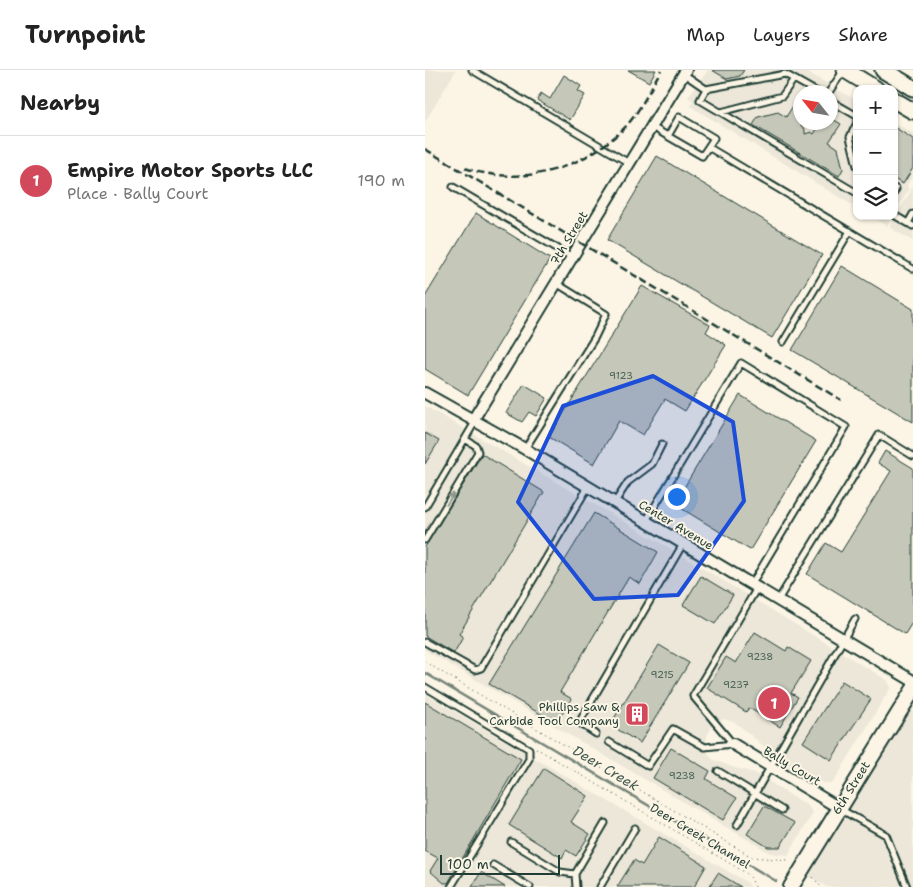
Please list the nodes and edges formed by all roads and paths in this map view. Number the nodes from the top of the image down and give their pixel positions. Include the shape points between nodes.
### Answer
1 (472, 70) edge
2 (844, 70) edge
3 (883, 70) edge
4 (685, 72) edge
5 (794, 79) junction
6 (805, 85) edge
7 (834, 85) edge
8 (869, 85) edge
9 (913, 88) edge
10 (706, 89) junction
11 (898, 102) edge
12 (838, 104) edge
13 (913, 111) edge
14 (721, 112) junction
15 (853, 114) edge
16 (652, 126) junction
17 (853, 131) edge
18 (668, 136) junction
19 (708, 147) junction
20 (853, 149) edge
21 (630, 163) junction
22 (453, 187) dead end
23 (853, 190) edge
24 (913, 214) edge
25 (898, 217) edge
26 (911, 225) edge
27 (849, 231) junction
28 (572, 257) junction
29 (913, 269) edge
30 (556, 284) junction
31 (783, 342) dead end
32 (425, 393) edge
33 (474, 421) junction
34 (465, 439) junction
35 (662, 444) dead end
36 (525, 449) junction
37 (913, 456) edge
38 (588, 487) junction
39 (614, 502) junction
40 (425, 506) edge
41 (646, 521) junction
42 (425, 540) edge
43 (683, 544) junction
44 (754, 586) junction
45 (778, 600) junction
46 (855, 619) dead end
47 (842, 639) junction
48 (425, 642) edge
49 (425, 662) edge
50 (913, 681) edge
51 (425, 687) edge
52 (913, 690) edge
53 (596, 734) dead end
54 (609, 742) dead end
55 (733, 744) junction
56 (536, 748) dead end
57 (770, 767) junction
58 (718, 771) dead end
59 (755, 794) junction
60 (839, 808) junction
61 (782, 810) dead end
62 (605, 823) dead end
63 (737, 825) dead end
64 (635, 828) dead end
65 (511, 842) dead end
66 (788, 860) dead end
67 (493, 865) dead end
68 (575, 874) junction
69 (813, 877) dead end
70 (451, 887) edge
71 (529, 887) edge
72 (575, 887) edge
73 (600, 887) edge
74 (755, 887) edge
75 (791, 887) edge
76 (821, 887) edge
77 (907, 887) edge

1 - 21 lane
2 - 7 lane
2 - 8 main road
3 - 9 main road
4 - 10 lane
4 - 16 street, 7th Street
5 - 6 lane
5 - 10 lane via 785,74
5 - 14 lane via 782,96
10 - 14 lane via 700,100
11 - 13 main road
12 - 15 lane
14 - 23 lane
16 - 18 lane
16 - 21 street, 7th Street
17 - 20 lane via 850,137
18 - 19 lane via 702,156
18 - 19 lane via 679,118 714,138
19 - 27 lane
21 - 28 street, 7th Street
22 - 28 lane
24 - 26 lane
25 - 26 lane
27 - 29 lane
27 - 31 lane
28 - 30 street, 7th Street
30 - 33 street, 7th Street
30 - 36 lane via 606,314
32 - 33 street, Center Avenue
33 - 34 lane
33 - 36 street, Center Avenue
34 - 40 lane
42 -> 34 lane via 478,452 476,446
35 - 39 lane via 652,464 628,482
36 - 38 street, Center Avenue
37 - 45 lane via 879,434
38 - 39 street, Center Avenue
38 - 48 lane via 481,668 466,667
39 - 41 street, Center Avenue
41 - 43 street, Center Avenue
41 - 44 lane via 741,363 846,427
43 - 44 street, Center Avenue
43 - 53 lane via 580,721
44 - 45 street, Center Avenue
44 - 55 lane via 693,696
45 - 47 street, Center Avenue
46 - 47 lane
47 - 50 street, Center Avenue
47 - 57 lane
49 - 66 path via 752,857
51 - 70 lane via 529,749 529,760
52 - 60 main road, 6th Street
54 - 55 lane via 648,766 673,729 705,748
55 - 57 street, Bally Court
56 - 74 path, Deer Creek Channel via 746,873
57 - 59 lane
57 - 60 street, Bally Court
58 - 59 lane
59 - 61 lane
59 - 63 lane
60 - 75 main road, 6th Street
60 - 77 lane via 886,835
62 - 68 lane
64 - 73 lane
65 - 68 lane via 560,872
67 - 71 lane
68 - 72 lane
69 - 76 path

